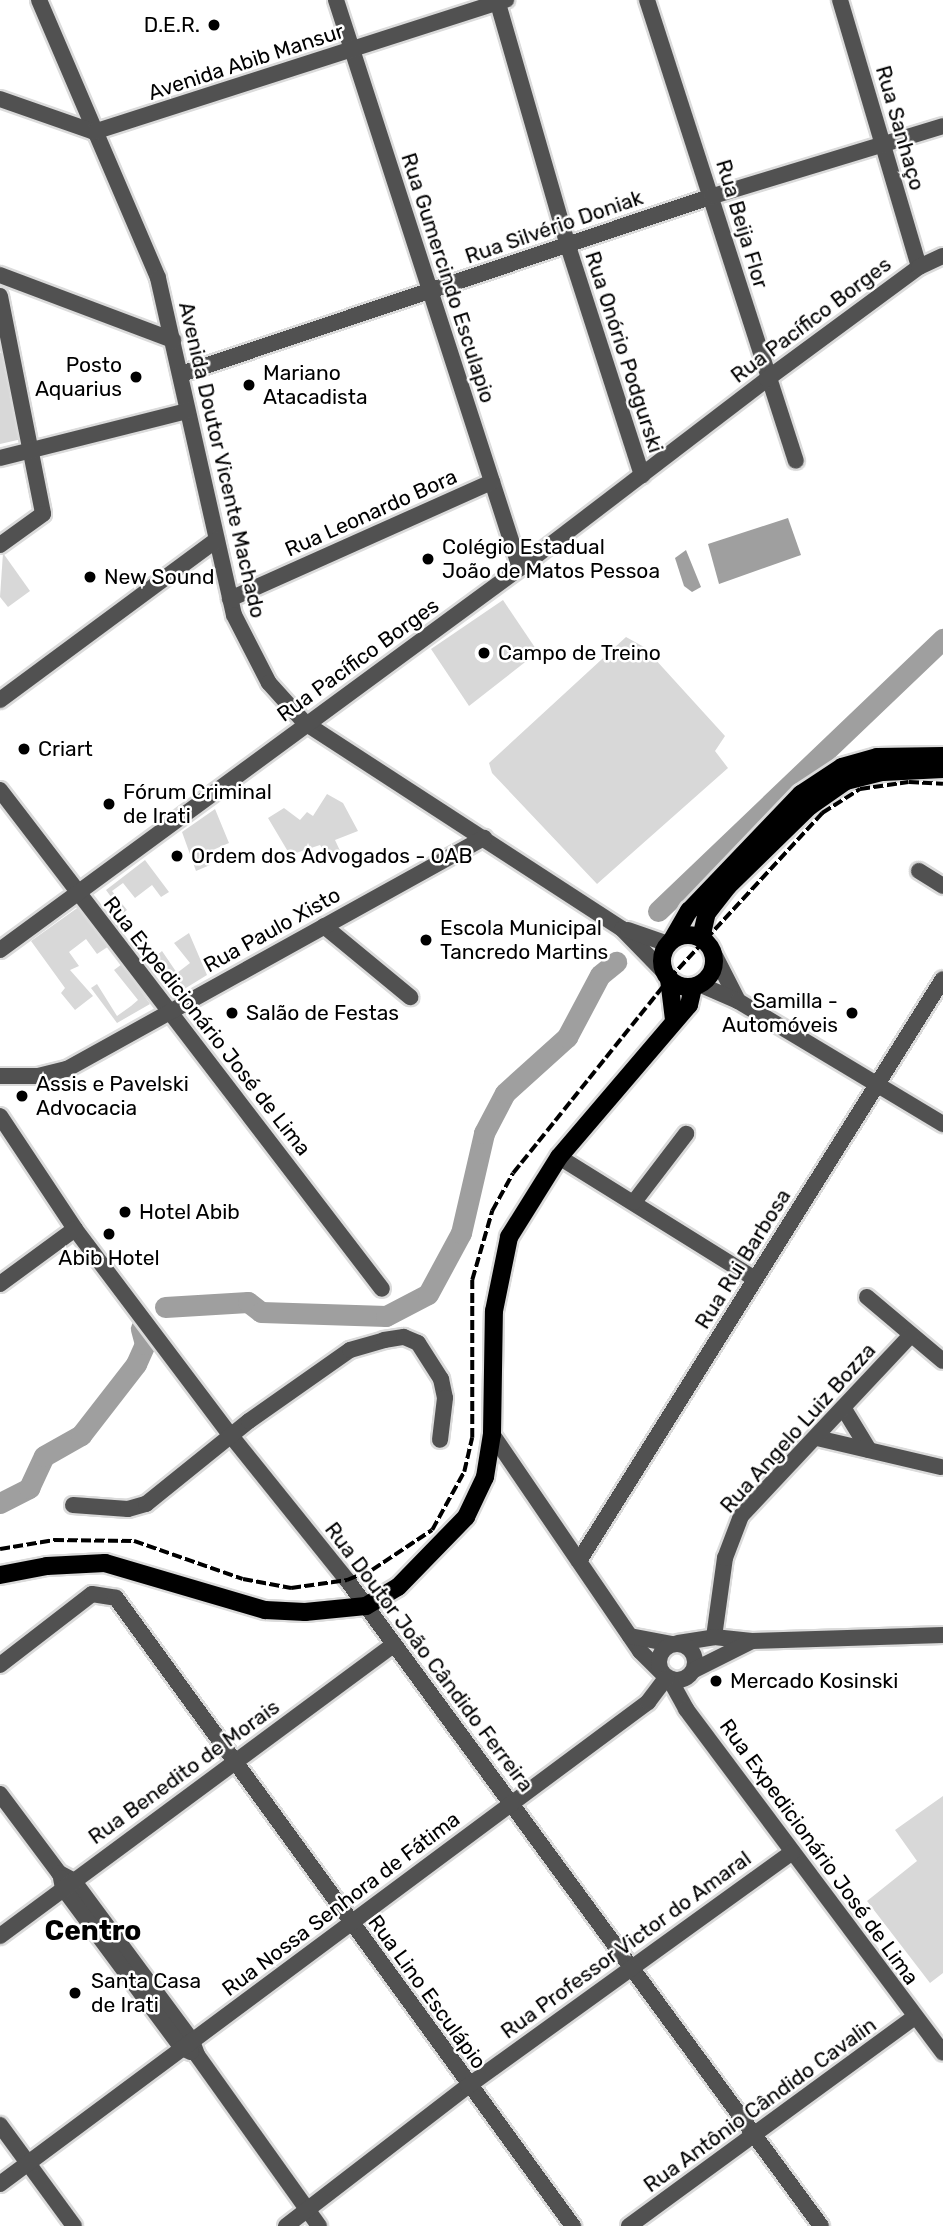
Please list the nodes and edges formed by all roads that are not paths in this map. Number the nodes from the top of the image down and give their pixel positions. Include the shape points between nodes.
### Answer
1 (39, 0) edge
2 (336, 0) edge
3 (647, 0) edge
4 (840, 0) edge
5 (500, 1) edge
6 (352, 50) junction
7 (0, 99) edge
8 (943, 126) edge
9 (94, 132) junction
10 (882, 145) junction
11 (713, 196) junction
12 (568, 246) junction
13 (943, 256) edge
14 (919, 267) junction
15 (0, 275) edge
16 (430, 291) junction
17 (0, 296) edge
18 (173, 340) junction
19 (181, 374) junction
20 (767, 379) junction
21 (187, 411) junction
22 (29, 452) junction
23 (0, 458) edge
24 (796, 460) dead end
25 (642, 475) junction
26 (492, 482) junction
27 (216, 540) junction
28 (0, 545) edge
29 (520, 568) junction
30 (230, 599) junction
31 (0, 700) edge
32 (305, 723) junction
33 (943, 756) edge
34 (943, 769) edge
35 (0, 790) edge
36 (484, 838) junction
37 (919, 871) dead end
38 (943, 886) edge
39 (77, 893) junction
40 (324, 926) junction
41 (622, 929) junction
42 (701, 937) junction
43 (670, 942) junction
44 (0, 950) edge
45 (714, 954) junction
46 (667, 975) junction
47 (943, 979) edge
48 (697, 986) junction
49 (410, 997) dead end
50 (738, 1001) junction
51 (168, 1011) junction
52 (674, 1020) junction
53 (0, 1076) edge
54 (878, 1083) junction
55 (0, 1116) edge
56 (943, 1124) edge
57 (686, 1134) dead end
58 (559, 1157) junction
59 (634, 1202) junction
60 (75, 1229) junction
61 (755, 1279) junction
62 (0, 1284) edge
63 (382, 1289) dead end
64 (867, 1297) dead end
65 (911, 1335) junction
66 (943, 1361) edge
67 (844, 1409) junction
68 (492, 1434) junction
69 (232, 1437) junction
70 (817, 1438) junction
71 (440, 1440) dead end
72 (869, 1450) junction
73 (941, 1467) dead end
74 (74, 1505) dead end
75 (579, 1561) junction
76 (0, 1575) edge
77 (366, 1606) junction
78 (943, 1635) edge
79 (630, 1636) junction
80 (714, 1637) junction
81 (752, 1642) junction
82 (394, 1644) junction
83 (675, 1644) junction
84 (0, 1665) edge
85 (675, 1675) junction
86 (236, 1760) junction
87 (0, 1794) edge
88 (512, 1802) junction
89 (792, 1853) junction
90 (65, 1880) junction
91 (351, 1923) junction
92 (0, 1936) edge
93 (633, 1965) junction
94 (915, 2017) junction
95 (191, 2048) junction
96 (943, 2053) edge
97 (468, 2086) junction
98 (0, 2125) edge
99 (753, 2134) junction
100 (28, 2164) junction
101 (0, 2185) edge
102 (307, 2211) junction
103 (75, 2226) edge
104 (286, 2226) edge
105 (319, 2226) edge
106 (573, 2226) edge
107 (629, 2226) edge
108 (821, 2226) edge

1 - 9 street, Avenida Doutor Vicente Machado
2 - 6 street, Rua Gumercindo Esculapio
3 - 11 street, Rua Beija Flor
4 - 10 street, Rua Sanhaço
5 - 6 street, Avenida Abib Mansur
5 - 12 street, Rua Onório Podgurski
6 - 9 street, Avenida Abib Mansur
6 - 16 street, Rua Gumercindo Esculapio
7 - 9 street
8 - 10 street, Rua Silvério Doniak
9 - 18 street, Avenida Doutor Vicente Machado via 141,234
10 - 11 street, Rua Silvério Doniak
10 - 14 street, Rua Sanhaço
11 - 12 street, Rua Silvério Doniak
11 - 20 street, Rua Beija Flor
12 - 16 street, Rua Silvério Doniak
12 - 25 street, Rua Onório Podgurski
13 - 14 street, Rua Pacífico Borges
14 - 20 street, Rua Pacífico Borges
15 - 18 street
16 - 19 street, Rua Silvério Doniak
16 - 26 street, Rua Gumercindo Esculapio
17 - 22 street
18 - 19 street, Avenida Doutor Vicente Machado
19 - 21 street, Avenida Doutor Vicente Machado
20 - 24 street, Rua Beija Flor
20 - 25 street, Rua Pacífico Borges
21 - 22 street
21 - 27 street, Avenida Doutor Vicente Machado
22 - 23 street
22 - 28 street via 43,514
25 - 29 street, Rua Pacífico Borges
26 - 29 street, Rua Gumercindo Esculapio
26 - 30 street, Rua Leonardo Bora
27 - 30 street, Avenida Doutor Vicente Machado
27 - 31 street
29 - 32 street, Rua Pacífico Borges
30 - 32 street, Avenida Doutor Vicente Machado via 252,656
32 - 36 street, Avenida Doutor Vicente Machado
32 - 39 street, Rua Pacífico Borges
33 - 43 main road via 877,757 842,766 801,794 689,911
34 - 42 main road via 883,772 837,787 810,806 728,886 707,913
35 - 39 street, Rua Expedicionário José de Lima
36 - 40 street, Rua Paulo Xisto
36 - 41 street, Avenida Doutor Vicente Machado
37 - 38 street
39 - 44 street, Rua Pacífico Borges
39 - 51 street, Rua Expedicionário José de Lima
40 - 49 street
40 - 51 street, Rua Paulo Xisto
41 - 43 street, Avenida Doutor Vicente Machado
41 - 46 street, Avenida Doutor Vicente Machado
42 - 43 main road via 688,934
42 - 45 main road
43 - 46 main road via 662,955
45 - 48 main road via 713,972
45 - 50 street
46 - 48 main road
46 - 52 main road
47 - 54 street, Rua Rui Barbosa
48 - 50 street
48 - 52 main road via 689,1005
50 - 54 street
51 - 53 street, Rua Paulo Xisto via 67,1069 38,1076
51 - 63 street, Rua Expedicionário José de Lima
52 - 58 main road
54 - 56 street
54 - 61 street, Rua Rui Barbosa
55 - 60 street, Rua Doutor João Cândido Ferreira
57 - 59 street
58 - 59 street
58 - 68 main road via 519,1219 502,1259 495,1311
59 - 61 street
60 - 62 street
60 - 69 street, Rua Doutor João Cândido Ferreira
61 - 75 street, Rua Rui Barbosa
64 - 65 street
65 - 66 street
65 - 67 street, Rua Angelo Luiz Bozza
67 - 70 street, Rua Angelo Luiz Bozza
67 - 72 street
68 - 75 street, Rua Expedicionário José de Lima
68 - 77 main road via 485,1477 467,1517 416,1572
69 - 71 street via 350,1350 404,1337 418,1343 441,1379 445,1398
69 - 74 street via 146,1504 128,1509
69 - 77 street, Rua Doutor João Cândido Ferreira
70 - 72 street
70 - 80 street, Rua Angelo Luiz Bozza via 741,1516 732,1534
72 - 73 street
75 - 79 street, Rua Expedicionário José de Lima
76 - 77 main road via 47,1566 105,1563 265,1610 341,1611
77 - 82 street, Rua Doutor João Cândido Ferreira
78 - 81 street
79 - 83 street
79 - 85 street, Rua Expedicionário José de Lima
80 - 81 street
80 - 83 street
81 - 85 street
82 - 86 street, Rua Benedito de Morais
82 - 88 street, Rua Doutor João Cândido Ferreira
83 - 85 street via 659,1656
83 - 85 street via 693,1652
84 - 86 street, Rua Lino Esculápio via 92,1594 116,1598
85 - 88 street, Rua Nossa Senhora de Fátima via 648,1702
85 - 89 street, Rua Expedicionário José de Lima via 686,1709
86 - 90 street, Rua Benedito de Morais
86 - 91 street, Rua Lino Esculápio
87 - 90 street
88 - 91 street, Rua Nossa Senhora de Fátima
88 - 93 street, Rua Doutor João Cândido Ferreira
89 - 93 street, Rua Professor Victor do Amaral
89 - 94 street, Rua Expedicionário José de Lima
90 - 92 street, Rua Benedito de Morais
90 - 95 street
91 - 95 street, Rua Nossa Senhora de Fátima
91 - 97 street, Rua Lino Esculápio
93 - 97 street, Rua Professor Victor do Amaral
93 - 99 street, Rua Doutor João Cândido Ferreira
94 - 96 street, Rua Expedicionário José de Lima
94 - 99 street, Rua Antônio Cândido Cavalin
95 - 100 street, Rua Nossa Senhora de Fátima
95 - 102 street
97 - 102 street, Rua Professor Victor do Amaral
97 - 106 street, Rua Lino Esculápio
98 - 100 street
99 - 107 street, Rua Antônio Cândido Cavalin
99 - 108 street, Rua Doutor João Cândido Ferreira
100 - 101 street, Rua Nossa Senhora de Fátima
100 - 103 street
102 - 104 street, Rua Professor Victor do Amaral
102 - 105 street

